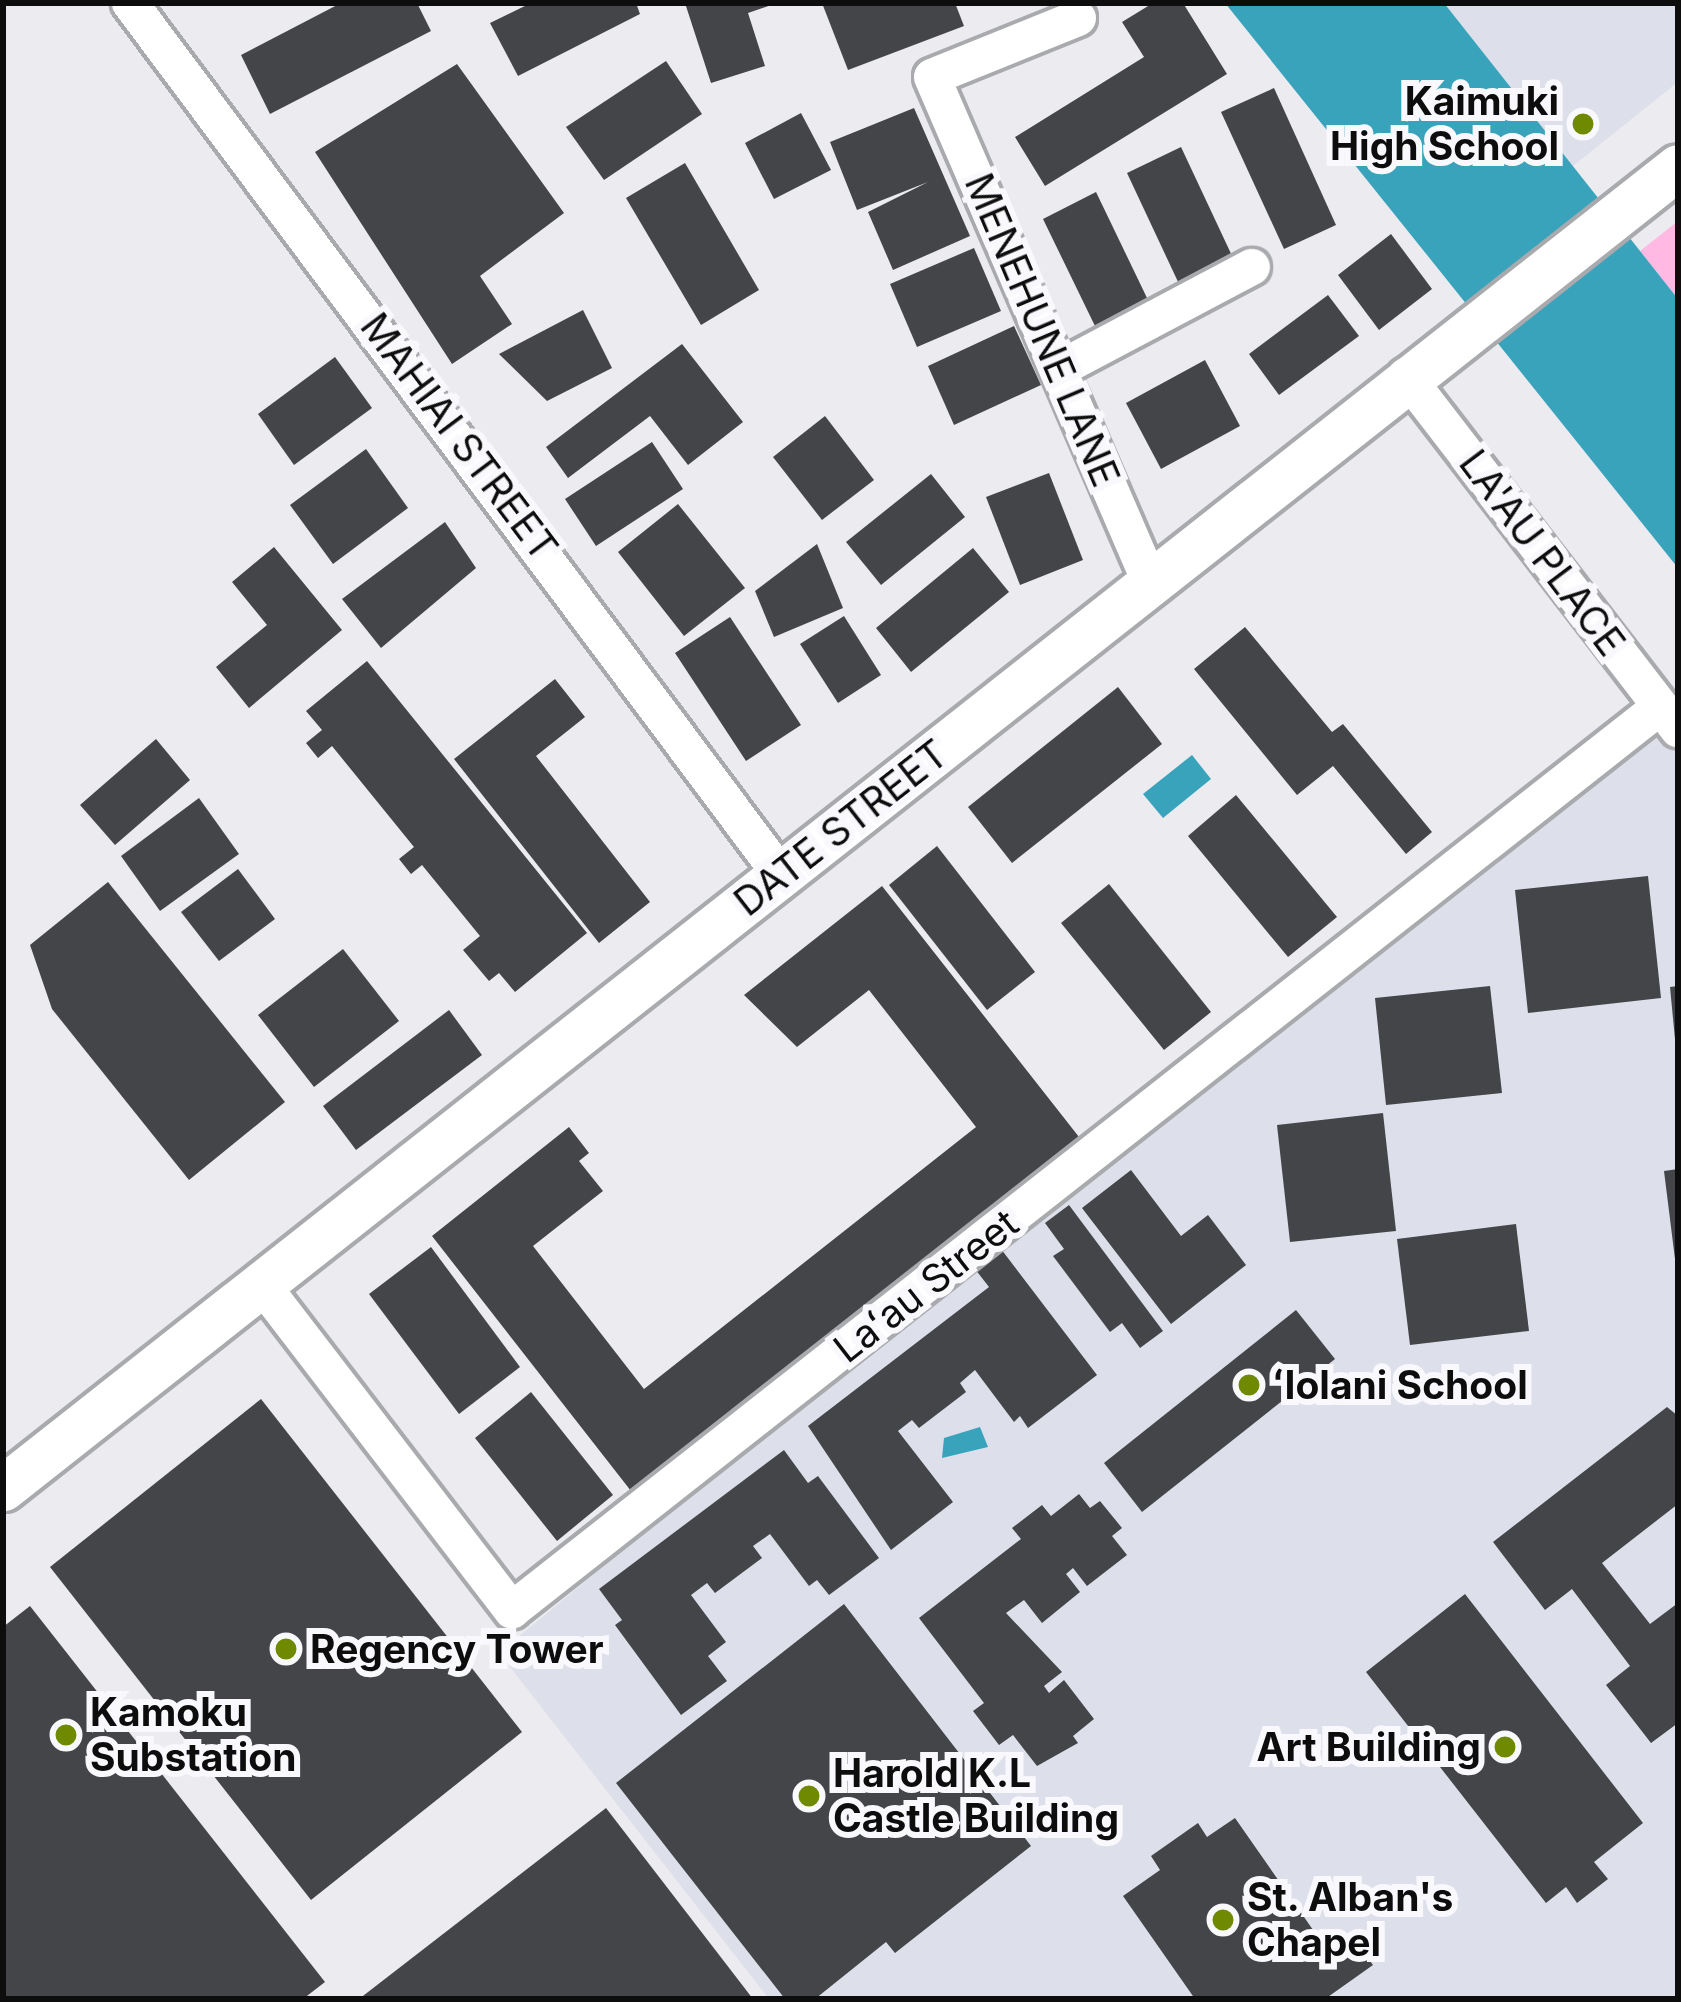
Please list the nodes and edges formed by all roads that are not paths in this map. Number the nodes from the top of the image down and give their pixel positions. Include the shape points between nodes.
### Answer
1 (130, 3) edge
2 (1078, 18) dead end
3 (1678, 167) edge
4 (1252, 267) dead end
5 (1061, 368) junction
6 (1406, 376) junction
7 (1150, 584) junction
8 (1669, 718) edge
9 (782, 875) junction
10 (262, 1286) junction
11 (3, 1488) edge

1 - 9 street, MAHIAI STREET
2 - 5 street, MENEHUNE LANE via 932,76
3 - 6 street, DATE STREET
4 - 5 street
5 - 7 street, MENEHUNE LANE
6 - 7 street, DATE STREET
6 - 8 street, LA'AU PLACE
7 - 9 street, DATE STREET
8 - 10 street, Laʻau Street via 512,1610
9 - 10 street, DATE STREET
10 - 11 street, DATE STREET

